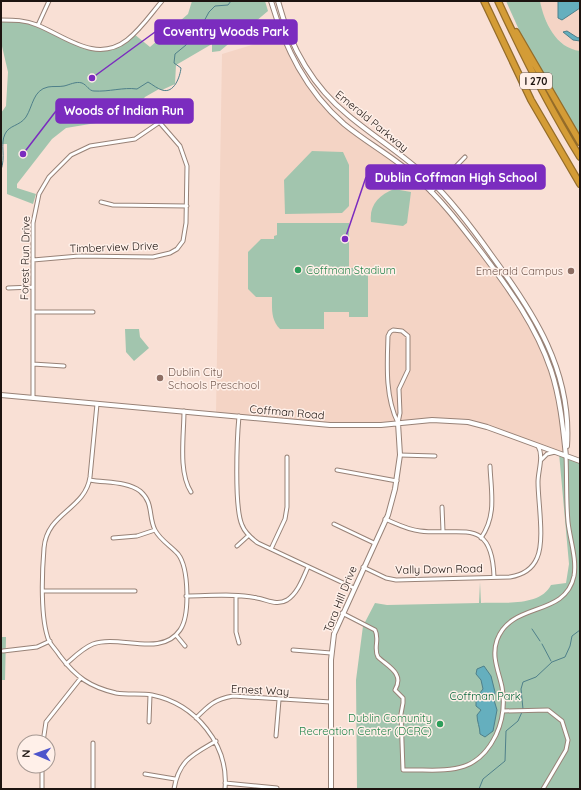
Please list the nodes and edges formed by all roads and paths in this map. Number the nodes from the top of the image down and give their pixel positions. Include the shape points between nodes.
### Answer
1 (49, 1) edge
2 (162, 1) edge
3 (271, 1) edge
4 (278, 1) edge
5 (484, 1) edge
6 (498, 1) edge
7 (506, 17) junction
8 (1, 20) edge
9 (38, 25) junction
10 (179, 109) dead end
11 (160, 123) junction
12 (580, 142) edge
13 (465, 157) dead end
14 (580, 157) edge
15 (568, 165) junction
16 (580, 184) edge
17 (436, 187) junction
18 (580, 187) edge
19 (431, 192) junction
20 (101, 202) dead end
21 (186, 206) junction
22 (33, 260) junction
23 (8, 288) dead end
24 (33, 288) junction
25 (33, 312) junction
26 (93, 312) dead end
27 (33, 364) junction
28 (64, 366) dead end
29 (389, 388) junction
30 (399, 389) junction
31 (1, 395) edge
32 (33, 398) junction
33 (97, 404) junction
34 (184, 411) junction
35 (239, 416) junction
36 (398, 423) junction
37 (538, 446) junction
38 (555, 452) junction
39 (400, 455) junction
40 (435, 456) dead end
41 (566, 456) junction
42 (287, 457) dead end
43 (580, 461) edge
44 (540, 464) junction
45 (490, 466) dead end
46 (337, 470) dead end
47 (90, 480) junction
48 (397, 481) junction
49 (191, 492) dead end
50 (442, 507) dead end
51 (385, 519) junction
52 (334, 524) dead end
53 (155, 530) junction
54 (443, 531) junction
55 (248, 536) junction
56 (113, 538) dead end
57 (481, 538) junction
58 (374, 543) junction
59 (237, 546) dead end
60 (271, 549) junction
61 (308, 567) junction
62 (363, 567) junction
63 (494, 577) junction
64 (354, 588) junction
65 (44, 591) junction
66 (135, 591) dead end
67 (186, 596) junction
68 (236, 596) junction
69 (342, 613) junction
70 (176, 635) junction
71 (50, 641) junction
72 (239, 643) dead end
73 (185, 646) dead end
74 (294, 650) dead end
75 (3, 651) dead end
76 (331, 654) junction
77 (66, 664) junction
78 (80, 679) junction
79 (150, 695) junction
80 (279, 700) junction
81 (331, 702) junction
82 (503, 711) junction
83 (196, 718) junction
84 (149, 722) dead end
85 (44, 734) edge
86 (276, 736) dead end
87 (216, 741) junction
88 (93, 743) dead end
89 (42, 774) edge
90 (145, 774) dead end
91 (175, 779) junction
92 (225, 783) junction
93 (277, 788) dead end
94 (42, 789) edge
95 (93, 789) edge
96 (174, 789) edge
97 (225, 789) edge
98 (331, 789) edge
99 (543, 789) edge

1 - 9 street
2 - 9 street via 134,34 118,46 107,49 76,44
3 - 19 main road, Emerald Parkway via 288,50 315,93 345,124 399,163
4 - 17 main road, Emerald Parkway via 292,44 316,83 347,115
5 - 15 highway, I 270 via 531,100
6 - 7 highway, I 270
7 - 12 highway
7 - 14 highway, I 270 via 526,62
8 - 9 street via 21,20
10 - 11 street, Forest Run Drive
11 - 21 street, Timberview Drive via 180,146 187,166
11 - 22 street, Forest Run Drive via 135,140 90,146 71,155 57,167 39,194 36,204
13 - 17 street
15 - 16 highway, I 270
15 - 18 highway
17 - 19 street
17 - 41 main road, Emerald Parkway via 466,219 518,290 546,338 564,400 568,431
19 - 41 main road, Emerald Parkway via 491,265 533,329 555,383
20 - 21 street via 113,205
21 - 22 street, Timberview Drive via 183,241 170,253 153,257 79,256
22 - 24 street, Forest Run Drive
23 - 24 street
24 - 25 street, Forest Run Drive
25 - 26 street
25 - 27 street, Forest Run Drive
27 - 28 street
27 - 32 street, Forest Run Drive
29 - 30 street
29 - 30 street via 388,335 392,331 402,331 408,336 408,367
29 - 36 street via 393,414
30 - 36 street
31 - 32 main road, Coffman Road
32 - 33 main road, Coffman Road
33 - 34 main road, Coffman Road
33 - 47 street
34 - 35 main road, Coffman Road
34 - 49 street via 184,474
35 - 36 main road, Coffman Road via 343,425
35 - 55 street via 238,509 242,526
36 - 37 main road, Coffman Road via 432,420 468,422
36 - 39 main road, Tara Hill Drive
37 - 38 main road, Coffman Road
37 - 44 street, Vally Down Road via 541,452
38 - 41 main road, Coffman Road
38 - 44 street via 545,456
39 - 40 street
39 - 48 main road, Tara Hill Drive
41 - 43 main road
41 - 82 street via 574,577 559,599 549,605 522,613 504,627 497,640 494,656 502,687
42 - 60 street via 285,519
44 - 63 street, Vally Down Road via 539,553 533,565 522,574
45 - 57 street via 492,518
46 - 48 street
47 - 53 street via 127,485 140,492 151,509
47 - 65 street via 82,497 53,522 46,534
48 - 51 main road, Tara Hill Drive
50 - 54 street
51 - 54 street via 413,530
51 - 58 main road, Tara Hill Drive
52 - 58 street
53 - 56 street via 137,536
53 - 67 street via 178,554 184,565
54 - 57 street via 468,532
55 - 59 street
55 - 60 street
57 - 63 street via 492,554
58 - 62 main road, Tara Hill Drive
60 - 61 street
61 - 64 street
61 - 68 street via 297,590 285,601 275,603
62 - 63 street, Vally Down Road via 396,580
62 - 64 main road, Tara Hill Drive
64 - 69 main road, Tara Hill Drive
65 - 66 street
65 - 71 street via 43,612
67 - 68 street
67 - 70 street via 185,617
68 - 72 street via 236,632
69 - 76 main road, Tara Hill Drive via 334,634
69 - 82 street via 373,627 377,633 378,657 394,668 397,676 395,690 403,698 402,770 452,769 470,765 487,750 499,728
70 - 73 street
70 - 77 street via 158,643 109,641 93,644
71 - 75 street via 37,646
71 - 77 street
74 - 76 street
76 - 81 main road, Tara Hill Drive
77 - 78 street
78 - 79 street via 117,693
78 - 85 street via 46,722
79 - 83 street via 175,702
79 - 84 street
80 - 81 street, Ernest Way
80 - 83 street, Ernest Way via 233,696 219,698
80 - 86 street
81 - 98 main road, Tara Hill Drive
82 - 99 street via 542,710 553,713 562,721 568,740 566,750
83 - 87 street
87 - 91 street via 186,759
87 - 92 street via 223,758
88 - 95 street
89 - 94 street
90 - 91 street
91 - 96 street
92 - 93 street
92 - 97 street

